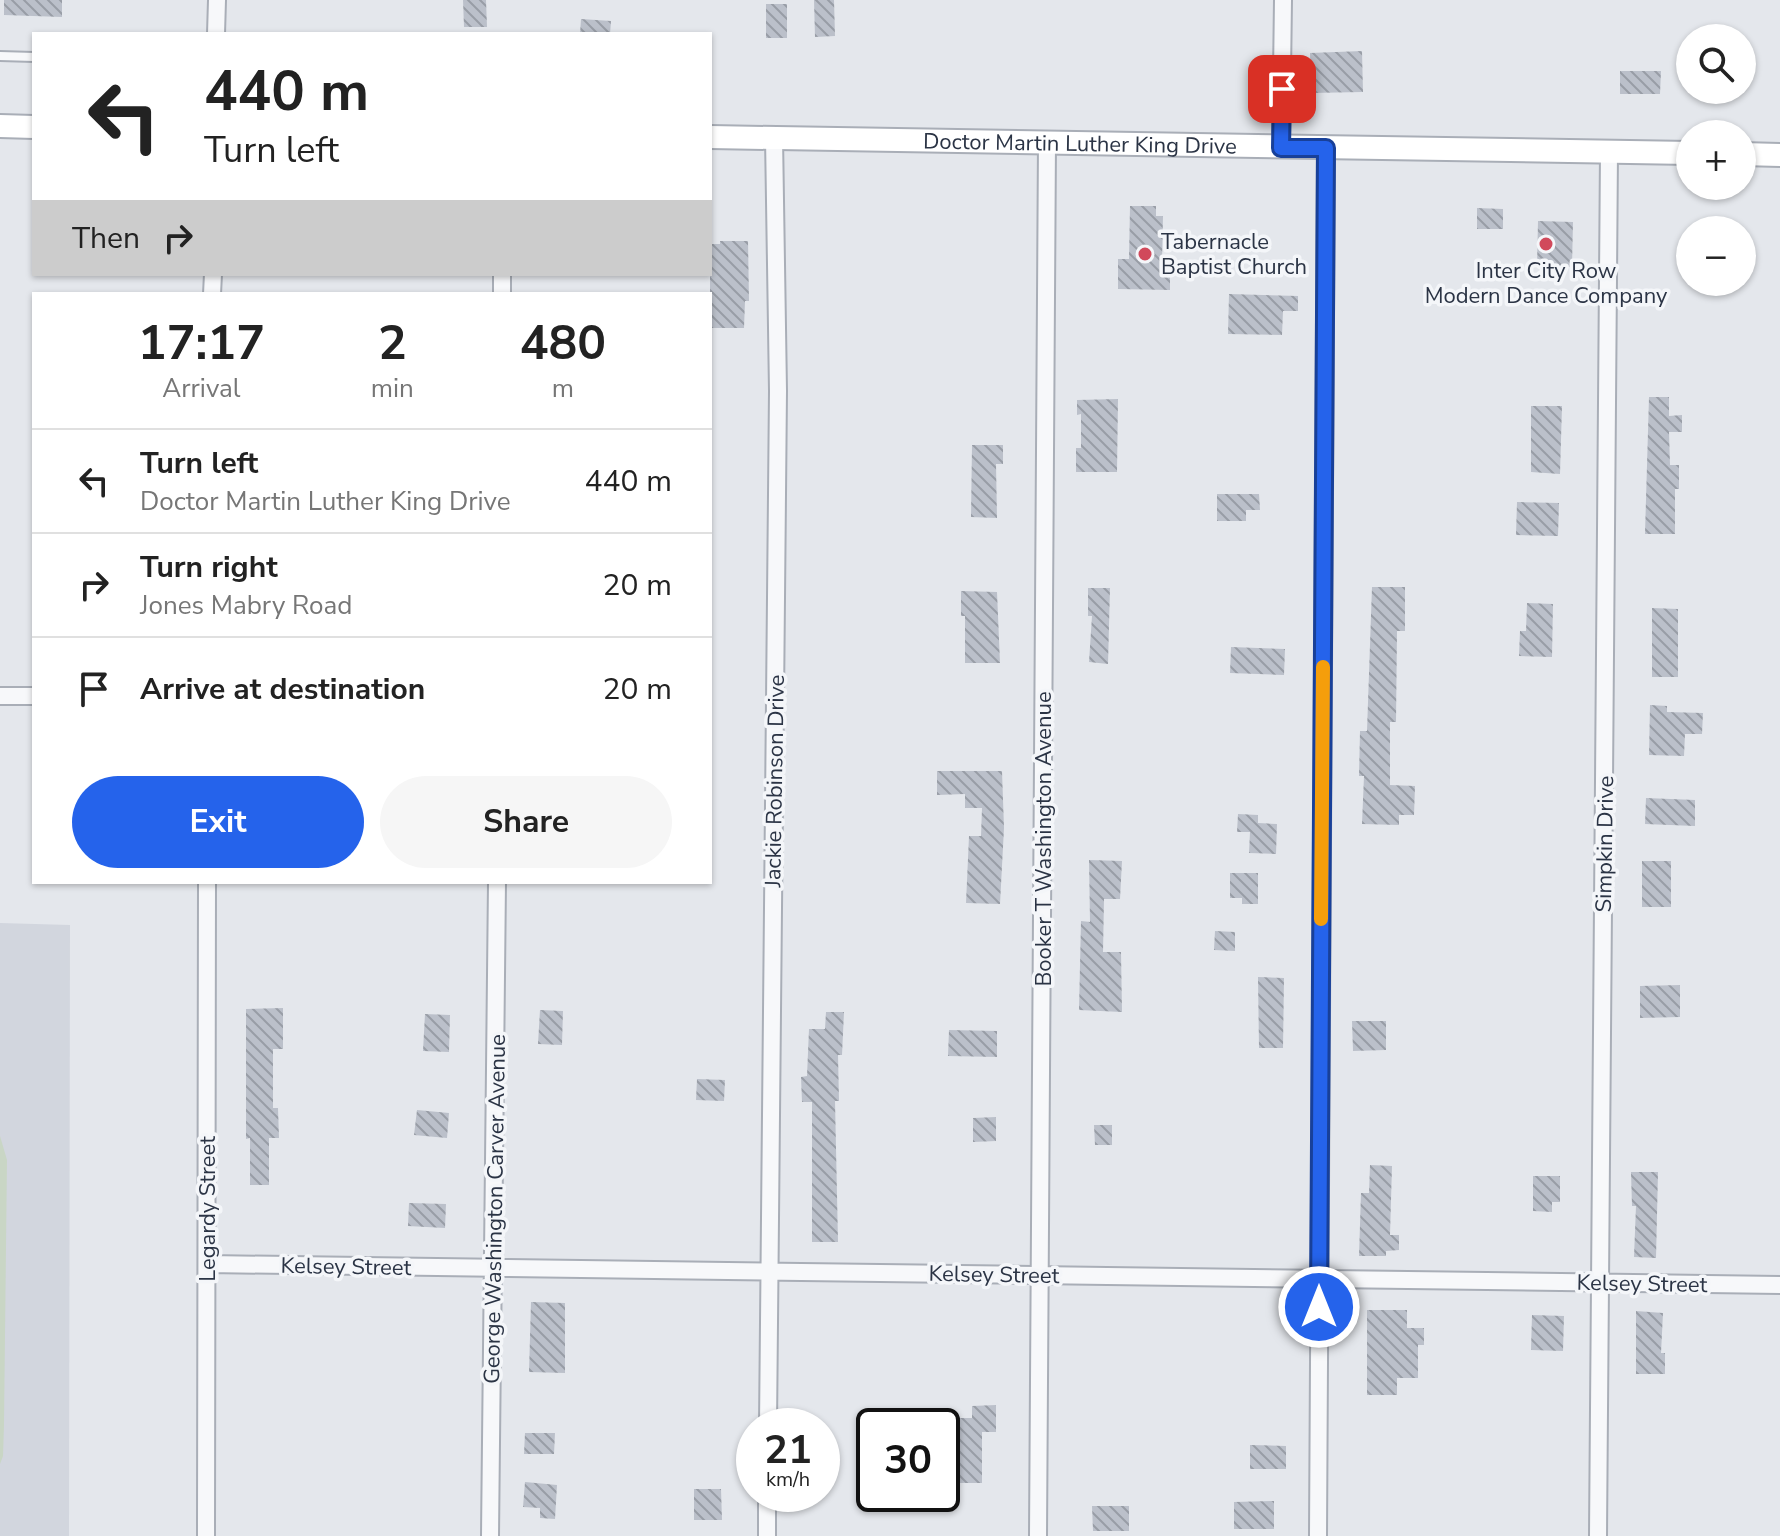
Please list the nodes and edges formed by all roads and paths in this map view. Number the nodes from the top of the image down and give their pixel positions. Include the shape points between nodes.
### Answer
1 (217, 0) edge
2 (1283, 0) edge
3 (216, 32) edge
4 (0, 56) edge
5 (32, 57) edge
6 (0, 126) edge
7 (32, 127) edge
8 (712, 137) edge
9 (774, 137) junction
10 (1047, 142) junction
11 (1281, 148) junction
12 (1326, 148) junction
13 (1609, 152) junction
14 (1676, 153) edge
15 (1756, 154) edge
16 (1780, 155) edge
17 (0, 696) edge
18 (32, 696) edge
19 (207, 884) edge
20 (497, 884) edge
21 (208, 1264) junction
22 (494, 1268) junction
23 (770, 1271) junction
24 (1040, 1275) junction
25 (1319, 1279) junction
26 (1600, 1282) junction
27 (1780, 1285) edge
28 (768, 1408) edge
29 (767, 1512) edge
30 (206, 1536) edge
31 (490, 1536) edge
32 (767, 1536) edge
33 (1038, 1536) edge
34 (1318, 1536) edge
35 (1598, 1536) edge

1 - 3 street
2 - 11 street
4 - 5 lane
6 - 7 main road
8 - 9 main road, Doctor Martin Luther King Drive
9 - 10 main road, Doctor Martin Luther King Drive
9 - 23 street, Jackie Robinson Drive via 778,391
10 - 11 main road, Doctor Martin Luther King Drive
10 - 24 street, Booker T Washington Avenue
11 - 12 main road, Doctor Martin Luther King Drive
12 - 13 main road, Doctor Martin Luther King Drive
12 - 25 street
13 - 14 main road, Doctor Martin Luther King Drive
13 - 26 street, Simpkin Drive
15 - 16 main road
17 - 18 street
19 - 21 street, Legardy Street
20 - 22 street, George Washington Carver Avenue
21 - 22 street, Kelsey Street
21 - 30 street, Legardy Street
22 - 23 street, Kelsey Street
22 - 31 street, George Washington Carver Avenue
23 - 24 street, Kelsey Street
23 - 28 street, Jackie Robinson Drive
24 - 25 street, Kelsey Street
24 - 33 street, Booker T Washington Avenue
25 - 26 street, Kelsey Street
25 - 34 street
26 - 27 street, Kelsey Street
26 - 35 street, Simpkin Drive
29 - 32 street

